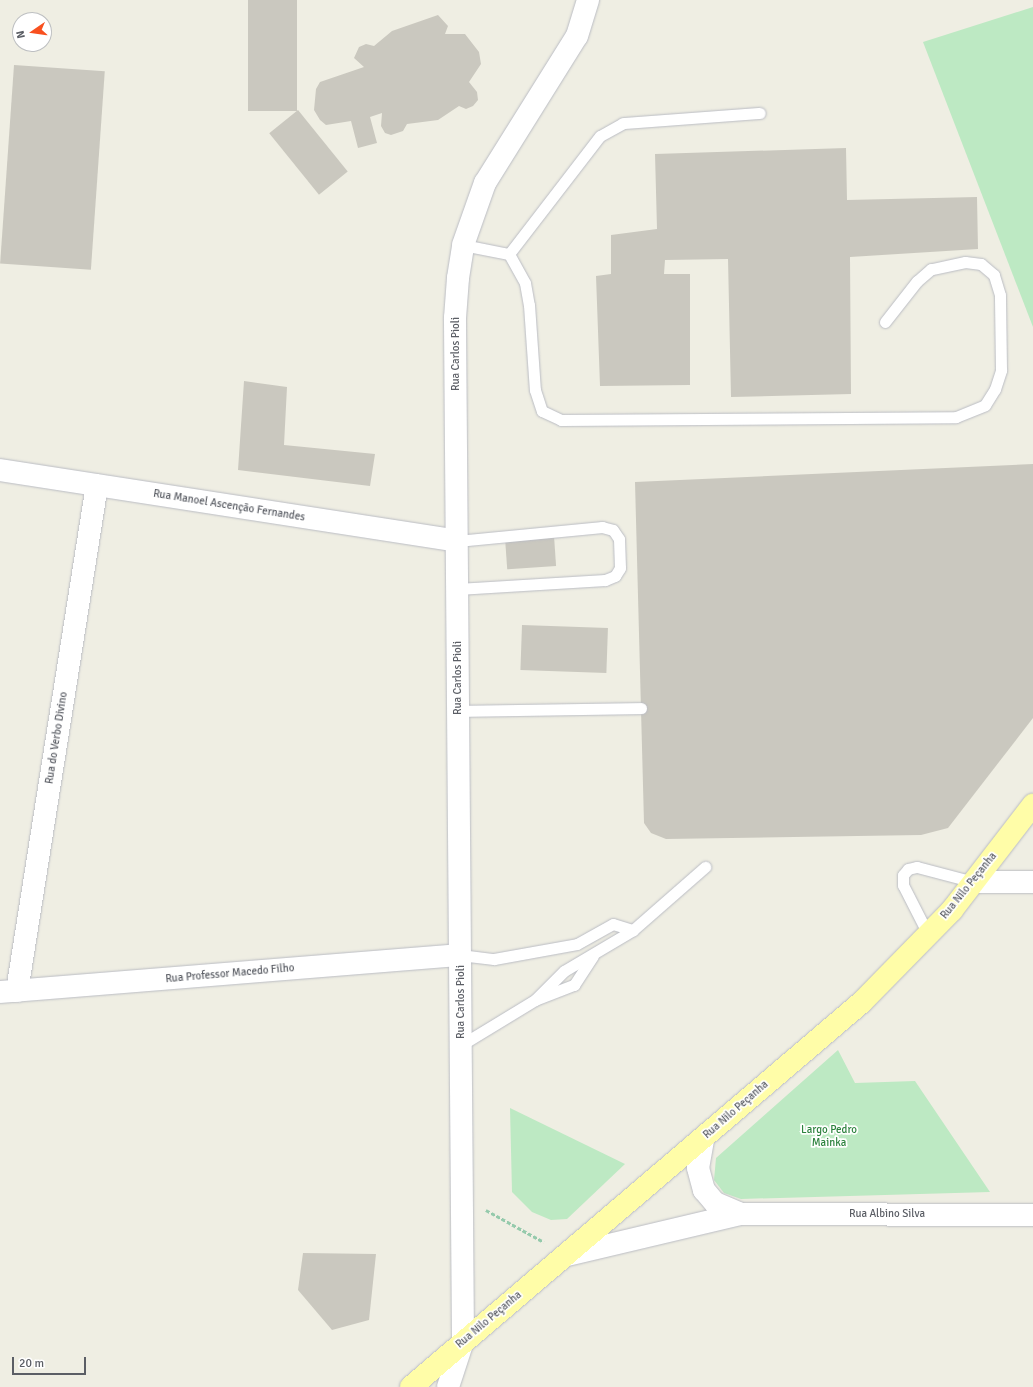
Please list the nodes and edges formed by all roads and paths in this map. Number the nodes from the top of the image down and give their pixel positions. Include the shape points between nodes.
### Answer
1 (588, 0) edge
2 (760, 113) dead end
3 (463, 245) junction
4 (509, 254) junction
5 (885, 322) dead end
6 (0, 470) edge
7 (97, 485) junction
8 (457, 541) junction
9 (458, 589) junction
10 (641, 708) dead end
11 (458, 710) junction
12 (1033, 805) edge
13 (705, 867) dead end
14 (974, 882) junction
15 (1033, 882) edge
16 (634, 930) junction
17 (928, 936) junction
18 (460, 955) junction
19 (593, 956) junction
20 (8, 991) edge
21 (535, 1000) junction
22 (461, 1045) junction
23 (703, 1140) junction
24 (462, 1197) junction
25 (741, 1214) junction
26 (1033, 1215) edge
27 (568, 1255) junction
28 (463, 1341) junction
29 (411, 1387) edge
30 (448, 1387) edge

1 - 3 street, Rua Carlos Pioli via 577,36 485,183
2 - 4 lane via 622,123 600,136
3 - 4 lane
3 - 8 street, Rua Carlos Pioli via 455,318
4 - 5 lane via 525,283 535,390 542,411 561,420 956,417 985,405 995,389 1001,370 1000,295 994,275 981,264 965,262 931,269 917,281
6 - 7 street, Rua Manoel Ascenção Fernandes
7 - 8 street, Rua Manoel Ascenção Fernandes
7 - 20 street, Rua do Verbo Divino
8 - 9 street, Rua Carlos Pioli
8 - 9 lane via 602,527 613,530 619,539 620,568 614,576 605,580
9 - 11 street, Rua Carlos Pioli
10 - 11 lane
11 - 18 street, Rua Carlos Pioli
12 - 14 main road, Rua Nilo Peçanha
13 - 16 lane
14 - 15 street
14 - 17 main road, Rua Nilo Peçanha
14 - 17 lane via 917,867 908,869 903,875 903,885
16 - 18 lane via 613,924 577,944 494,959
16 - 19 lane
17 - 23 main road, Rua Nilo Peçanha via 862,1002
18 - 20 street, Rua Professor Macedo Filho
18 - 22 street, Rua Carlos Pioli
19 - 21 lane via 564,971
19 - 21 lane via 574,985
21 - 22 lane
22 - 24 street, Rua Carlos Pioli
23 - 25 street, Rua Albino Silva via 698,1168 704,1190 716,1203
23 - 27 main road, Rua Nilo Peçanha
24 - 27 path
24 - 28 street, Rua Carlos Pioli
25 - 26 street, Rua Albino Silva
25 - 27 street, Rua Albino Silva
27 - 28 main road, Rua Nilo Peçanha
28 - 29 main road, Rua Nilo Peçanha
28 - 30 street, Rua Carlos Pioli

